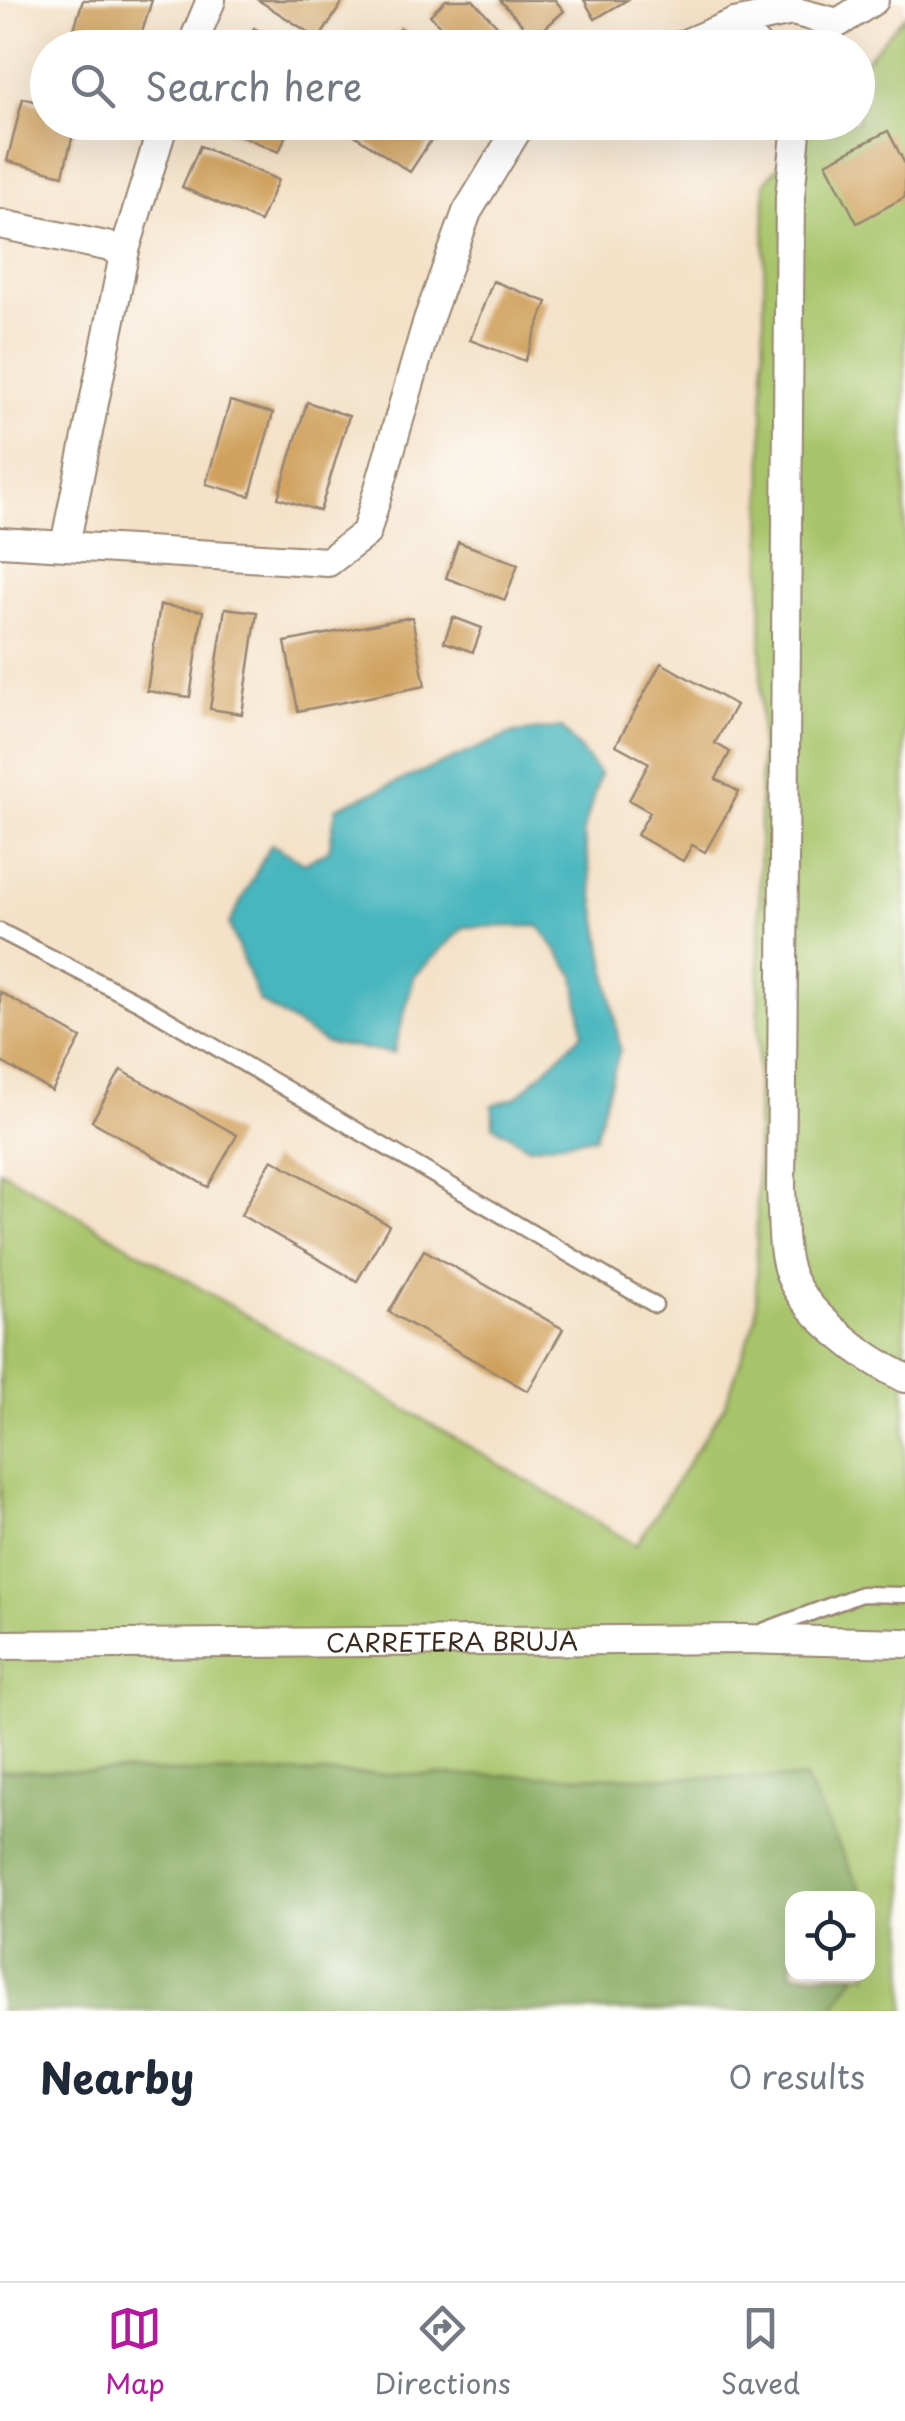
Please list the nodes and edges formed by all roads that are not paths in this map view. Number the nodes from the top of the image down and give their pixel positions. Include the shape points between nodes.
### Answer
1 (211, 0) edge
2 (874, 0) edge
3 (735, 23) junction
4 (199, 30) edge
5 (718, 30) edge
6 (741, 30) edge
7 (823, 30) edge
8 (837, 30) edge
9 (159, 140) edge
10 (511, 140) edge
11 (795, 140) edge
12 (0, 224) edge
13 (125, 250) junction
14 (0, 542) edge
15 (66, 545) junction
16 (0, 931) edge
17 (654, 1305) dead end
18 (905, 1378) edge
19 (905, 1594) edge
20 (744, 1638) junction
21 (905, 1642) edge
22 (0, 1644) edge

1 - 4 street
2 - 8 street
3 - 5 street
3 - 6 street
3 - 7 street via 792,11
9 - 13 street
10 - 15 street via 467,212 366,533 328,562
11 - 18 street via 780,1190 788,1270 825,1324
12 - 13 street
13 - 15 street
14 - 15 street
16 - 17 lane via 140,1003
19 - 20 lane via 860,1594
20 - 21 street, CARRETERA BRUJA
20 - 22 street, CARRETERA BRUJA

